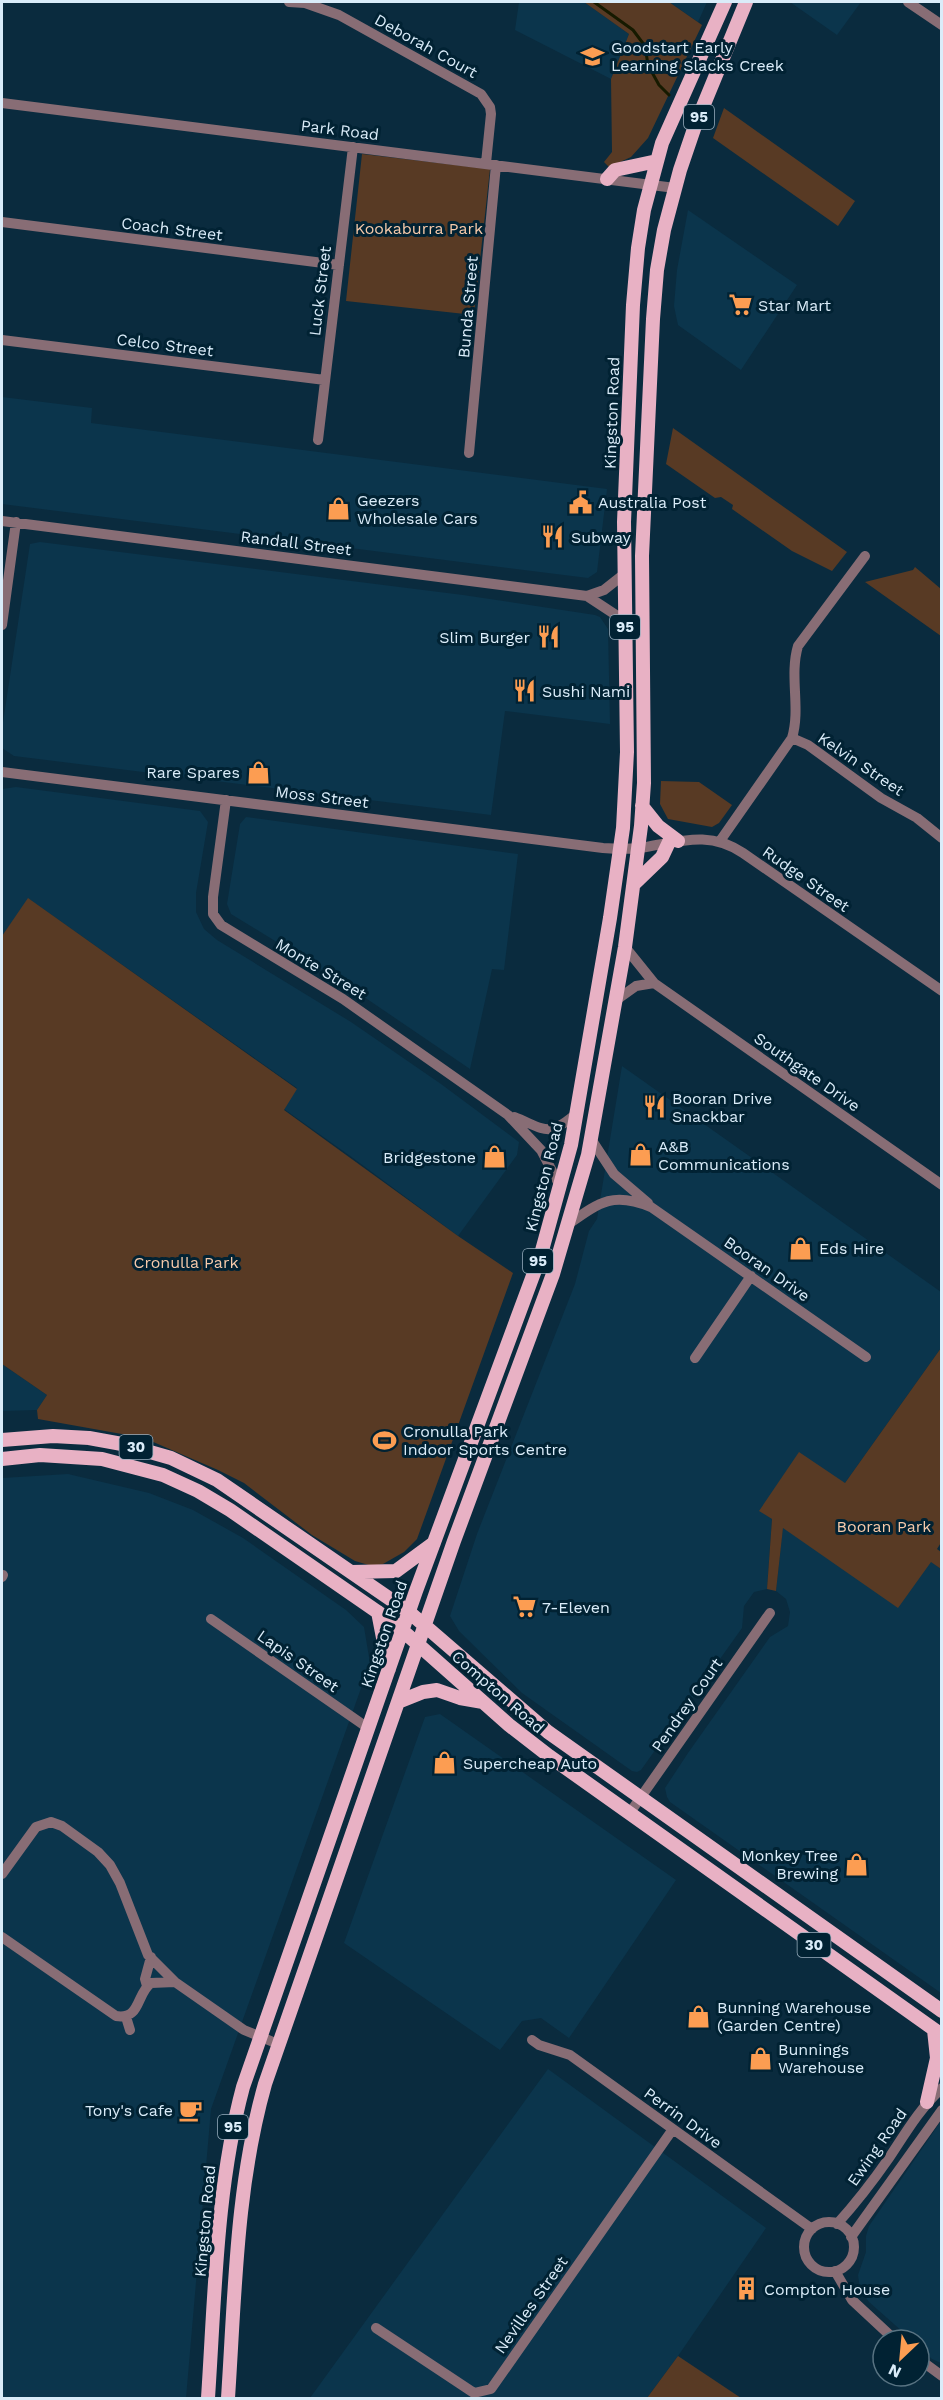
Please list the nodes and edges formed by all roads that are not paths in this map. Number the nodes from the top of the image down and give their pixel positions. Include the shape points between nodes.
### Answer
1 (289, 2) edge
2 (725, 2) edge
3 (746, 2) edge
4 (908, 2) edge
5 (942, 25) edge
6 (2, 103) edge
7 (353, 147) junction
8 (657, 161) junction
9 (491, 164) junction
10 (607, 179) junction
11 (650, 184) junction
12 (675, 188) junction
13 (2, 222) edge
14 (339, 265) junction
15 (2, 340) edge
16 (324, 380) junction
17 (318, 440) dead end
18 (469, 453) dead end
19 (2, 521) edge
20 (16, 522) junction
21 (865, 556) dead end
22 (623, 575) junction
23 (587, 596) junction
24 (625, 621) junction
25 (2, 625) edge
26 (792, 738) junction
27 (2, 772) edge
28 (226, 800) junction
29 (642, 806) junction
30 (942, 838) edge
31 (720, 841) junction
32 (674, 842) junction
33 (639, 848) junction
34 (621, 849) junction
35 (634, 884) junction
36 (624, 947) junction
37 (654, 983) junction
38 (942, 991) edge
39 (615, 1000) junction
40 (577, 1113) junction
41 (508, 1115) junction
42 (591, 1139) junction
43 (942, 1185) edge
44 (561, 1188) junction
45 (651, 1208) junction
46 (570, 1223) junction
47 (751, 1276) junction
48 (866, 1357) dead end
49 (695, 1358) dead end
50 (2, 1440) edge
51 (2, 1459) edge
52 (434, 1543) junction
53 (352, 1572) junction
54 (378, 1612) junction
55 (409, 1612) junction
56 (770, 1613) dead end
57 (211, 1618) dead end
58 (425, 1624) junction
59 (403, 1630) junction
60 (418, 1643) junction
61 (389, 1669) junction
62 (398, 1702) junction
63 (483, 1702) junction
64 (368, 1728) junction
65 (640, 1798) junction
66 (629, 1814) junction
67 (2, 1874) edge
68 (2, 1937) edge
69 (151, 1958) junction
70 (175, 1982) junction
71 (147, 1986) junction
72 (942, 2011) edge
73 (126, 2017) junction
74 (130, 2030) dead end
75 (938, 2033) edge
76 (260, 2038) junction
77 (532, 2040) dead end
78 (278, 2044) junction
79 (942, 2088) edge
80 (927, 2102) junction
81 (942, 2110) edge
82 (673, 2129) junction
83 (837, 2224) junction
84 (812, 2229) junction
85 (851, 2237) junction
86 (836, 2271) junction
87 (376, 2328) dead end
88 (882, 2328) edge
89 (208, 2398) edge
90 (228, 2398) edge

1 - 9 street, Deborah Court via 305,3 339,15 481,94 491,114
2 - 8 main road, Kingston Road / 95
3 - 12 main road, Kingston Road / 95 via 695,126
4 - 5 street
6 - 7 street, Park Road
7 - 9 street, Park Road
7 - 14 street, Luck Street
8 - 10 main road via 615,170
8 - 11 main road, Kingston Road / 95
9 - 10 street, Park Road
9 - 18 street, Bunda Street
10 - 11 street, Park Road
11 - 12 street, Park Road
11 - 22 main road, Kingston Road / 95 via 641,225 633,305
12 - 29 main road, Kingston Road / 95 via 661,250 652,319 642,556
13 - 14 street, Coach Street
14 - 16 street, Luck Street
15 - 16 street, Celco Street
16 - 17 street, Luck Street
19 - 20 street, Randall Street
20 - 23 street, Randall Street
20 - 25 street
21 - 26 street via 798,646 793,661 796,726
22 - 23 street via 604,590
22 - 24 main road, Kingston Road / 95
23 - 24 street, Randall Street
24 - 34 main road, Kingston Road / 95 via 627,752
26 - 30 street, Kelvin Street via 808,745
26 - 31 street
27 - 28 street, Moss Street
28 - 34 street, Moss Street
28 - 41 street, Monte Street via 213,897 213,914 221,925 343,999
29 - 32 main road
29 - 33 main road, Kingston Road / 95
31 - 32 street, Rudge Street
31 - 38 street, Rudge Street
32 - 33 street, Rudge Street
32 - 35 main road
33 - 34 street, Moss Street
33 - 35 main road, Kingston Road / 95
34 - 40 main road, Kingston Road / 95
35 - 36 main road, Kingston Road / 95
36 - 37 street, Southgate Drive
36 - 39 main road, Kingston Road / 95
37 - 39 street via 636,986
37 - 43 street, Southgate Drive
39 - 42 main road, Kingston Road / 95
40 - 41 street, Monte Street via 552,1130
40 - 44 main road, Kingston Road / 95
41 - 44 street, Monte Street via 541,1150
42 - 45 street, Booran Drive via 614,1174
42 - 46 main road, Kingston Road / 95
44 - 52 main road, Kingston Road / 95 via 541,1254
45 - 46 street, Booran Drive via 629,1199 609,1200 591,1207
45 - 47 street, Booran Drive
46 - 58 main road, Kingston Road / 95
47 - 48 street, Booran Drive
47 - 49 street
50 - 53 main road, Compton Road / 30 via 89,1438 163,1456 217,1480
51 - 54 main road, Compton Road / 30 via 81,1456 123,1463 172,1478 222,1505
52 - 53 main road via 396,1571
52 - 55 main road, Kingston Road / 95
53 - 55 main road, Compton Road / 30
54 - 59 main road, Compton Road / 30
54 - 61 main road
55 - 58 main road, Compton Road / 30
55 - 59 main road, Kingston Road / 95
56 - 65 street, Pendrey Court
57 - 64 street, Lapis Street
58 - 60 main road, Kingston Road / 95
58 - 65 main road, Compton Road / 30 via 532,1720
59 - 60 main road, Compton Road / 30
59 - 61 main road, Kingston Road / 95
60 - 62 main road, Kingston Road / 95
60 - 63 main road, Compton Road / 30
61 - 64 main road, Kingston Road / 95
62 - 63 main road via 437,1690
62 - 78 main road, Kingston Road / 95
63 - 66 main road, Compton Road / 30
64 - 76 main road, Kingston Road / 95
65 - 66 street, Pendrey Court
65 - 72 main road, Compton Road / 30
66 - 75 main road, Compton Road / 30
67 - 69 street via 45,1819 62,1826 110,1865
68 - 73 street via 111,2014
69 - 70 street
69 - 71 street
70 - 71 street
70 - 76 street
71 - 73 street via 137,2008
73 - 74 street
75 - 80 main road
76 - 78 street
76 - 89 main road, Kingston Road / 95 via 240,2097 226,2163
77 - 82 street, Perrin Drive via 570,2055
78 - 90 main road, Kingston Road / 95 via 258,2109 245,2172
79 - 80 street, Ewing Road
80 - 83 street, Ewing Road
81 - 85 street, Ewing Road
82 - 84 street, Perrin Drive
82 - 87 street, Nevilles Street via 490,2389 474,2393
83 - 84 street via 824,2223
83 - 85 street
84 - 86 street via 804,2245 808,2260 820,2270
85 - 86 street via 854,2246 850,2260
86 - 88 street via 852,2300

